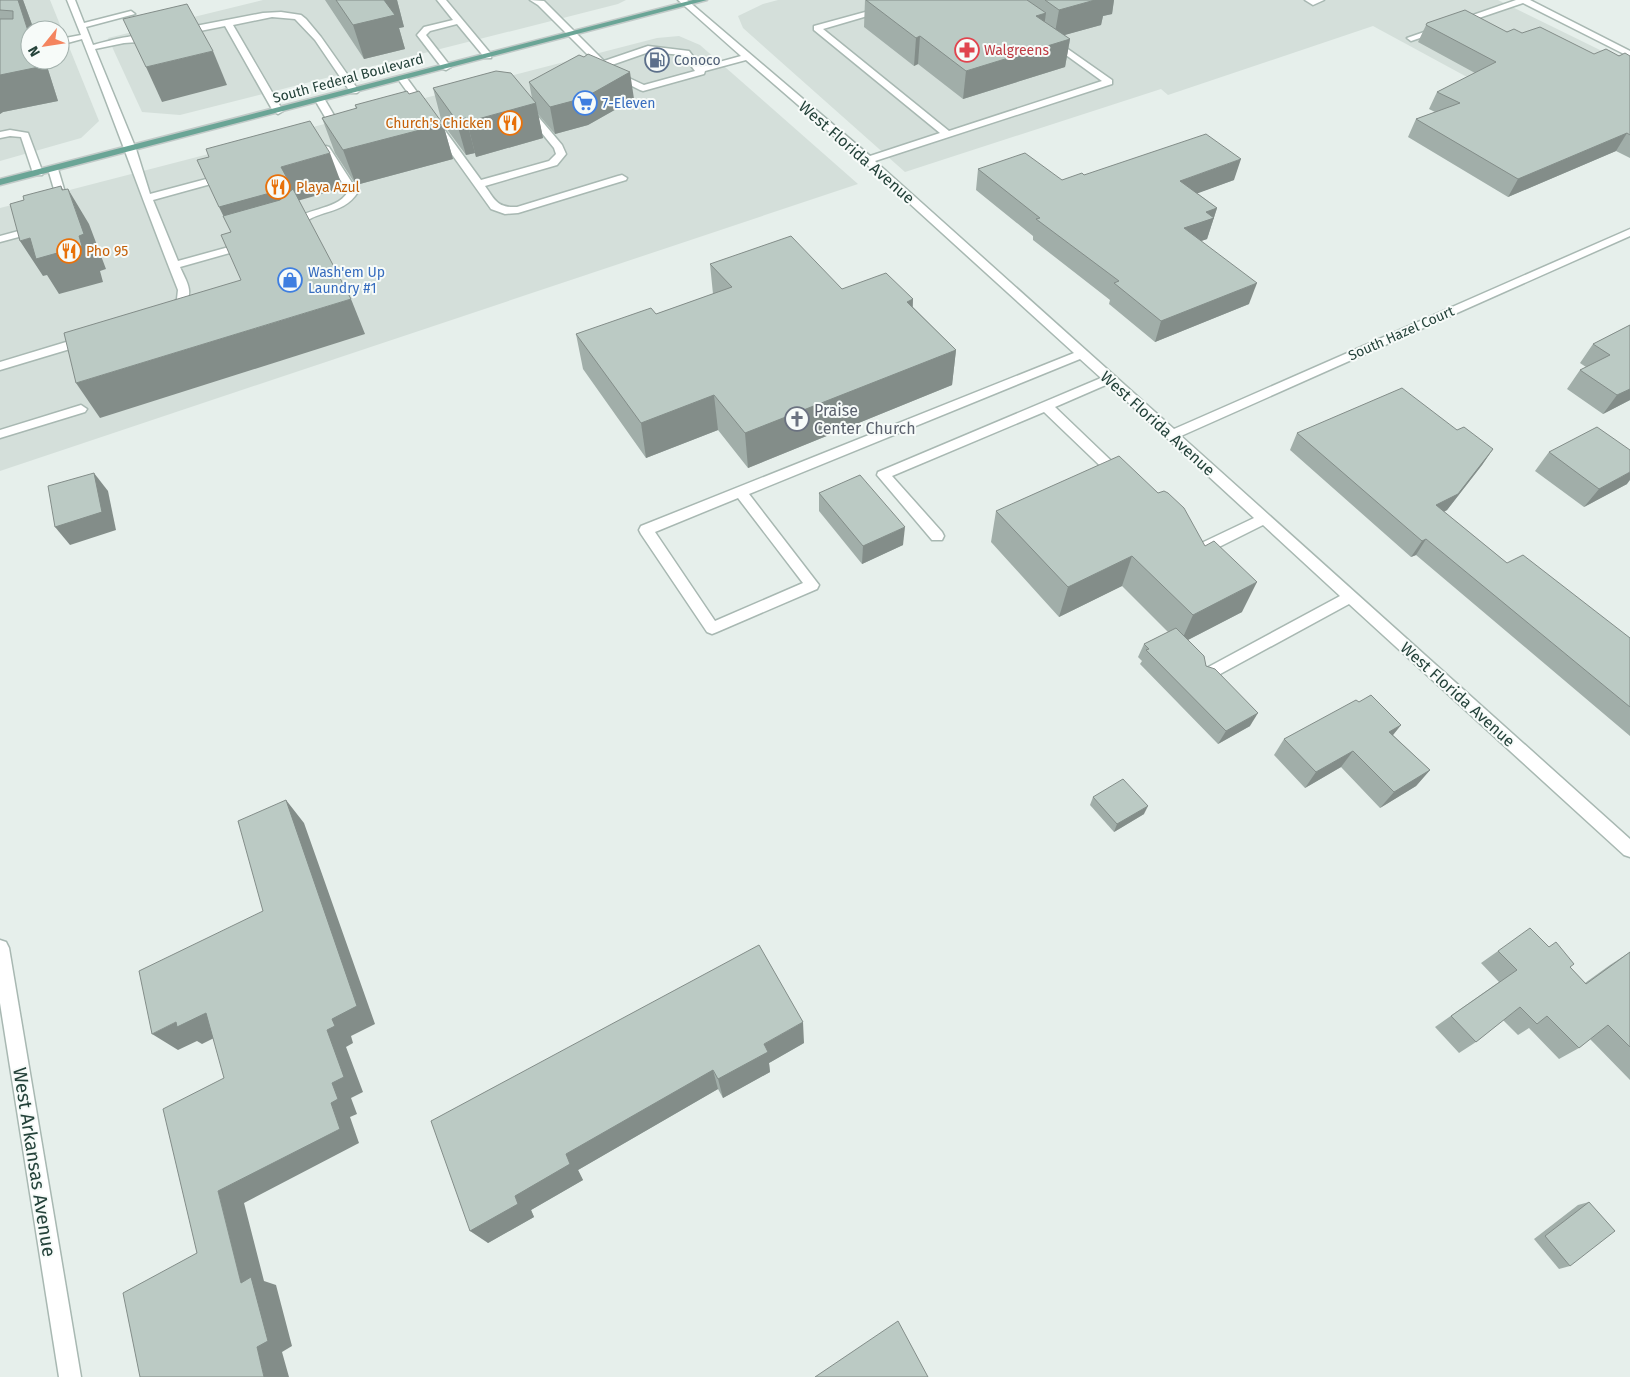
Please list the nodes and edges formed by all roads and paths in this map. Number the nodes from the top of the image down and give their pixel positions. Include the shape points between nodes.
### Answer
1 (71, 0) edge
2 (441, 0) edge
3 (534, 0) edge
4 (703, 0) edge
5 (918, 0) edge
6 (1309, 0) edge
7 (1320, 0) edge
8 (1524, 0) edge
9 (684, 2) edge
10 (131, 14) dead end
11 (459, 21) junction
12 (228, 23) junction
13 (81, 26) junction
14 (574, 34) junction
15 (86, 36) junction
16 (1046, 38) edge
17 (1411, 38) dead end
18 (70, 40) edge
19 (90, 48) junction
20 (1630, 54) edge
21 (488, 56) junction
22 (747, 57) junction
23 (600, 66) junction
24 (446, 67) junction
25 (699, 70) junction
26 (579, 72) edge
27 (402, 79) junction
28 (354, 91) junction
29 (320, 100) junction
30 (517, 101) edge
31 (278, 111) junction
32 (947, 134) junction
33 (0, 135) edge
34 (131, 148) junction
35 (868, 160) junction
36 (53, 169) junction
37 (38, 173) junction
38 (232, 175) edge
39 (622, 178) dead end
40 (0, 182) edge
41 (479, 184) junction
42 (147, 198) junction
43 (62, 215) edge
44 (46, 226) edge
45 (1630, 232) edge
46 (281, 235) edge
47 (0, 240) edge
48 (254, 243) edge
49 (174, 266) junction
50 (163, 317) edge
51 (100, 336) edge
52 (1082, 354) junction
53 (0, 366) edge
54 (1110, 379) junction
55 (1046, 407) junction
56 (80, 408) edge
57 (0, 434) edge
58 (1172, 435) junction
59 (1133, 490) edge
60 (740, 492) junction
61 (1264, 519) junction
62 (936, 536) dead end
63 (1190, 545) edge
64 (1352, 597) junction
65 (1206, 675) edge
66 (1630, 850) edge
67 (0, 948) edge
68 (70, 1377) edge

1 - 13 street
2 - 11 street
3 - 14 street
4 - 9 main road, South Federal Boulevard
5 - 32 street via 817,28
6 - 7 street
8 - 17 street
8 - 20 street
9 - 14 main road, South Federal Boulevard
9 - 22 street, West Florida Avenue
10 - 13 street
11 - 21 street
11 - 24 street via 428,29 421,35
12 - 19 street
12 - 28 street via 275,15 305,20
12 - 31 street
13 - 15 street
14 - 21 main road, South Federal Boulevard
14 - 23 street
15 - 18 street
15 - 19 street
16 - 32 street via 1109,82
19 - 34 street
21 - 24 main road, South Federal Boulevard
22 - 25 street
22 - 35 street, West Florida Avenue
23 - 25 street via 648,49 686,53
23 - 25 street via 643,88 701,72
23 - 26 street
24 - 27 main road, South Federal Boulevard
27 - 28 main road, South Federal Boulevard
27 - 41 street via 437,118
28 - 29 main road, South Federal Boulevard
29 - 31 main road, South Federal Boulevard
29 - 46 street via 341,136 322,150 353,192 350,199 341,205 308,214 290,232
30 - 41 street via 559,147 561,154 553,163
31 - 34 main road, South Federal Boulevard
32 - 35 street
33 - 37 street via 25,134
34 - 36 main road, South Federal Boulevard
34 - 42 street
35 - 52 street, West Florida Avenue
36 - 37 main road, South Federal Boulevard
36 - 43 street via 64,207
37 - 40 main road, South Federal Boulevard
38 - 42 street
39 - 41 street via 518,210 505,211 495,207
42 - 49 street
44 - 47 street
45 - 58 street, South Hazel Court
48 - 49 street
49 - 50 street via 184,290 183,300
51 - 53 street
52 - 54 street, West Florida Avenue
52 - 60 street
54 - 55 street
54 - 58 street, West Florida Avenue
55 - 59 street
55 - 62 street via 883,475
56 - 57 street
58 - 61 street, West Florida Avenue
60 - 60 street via 646,530 712,628 812,585
61 - 63 street via 1198,552
61 - 64 street, West Florida Avenue
64 - 65 street
64 - 66 street, West Florida Avenue
67 - 68 street, West Arkansas Avenue

